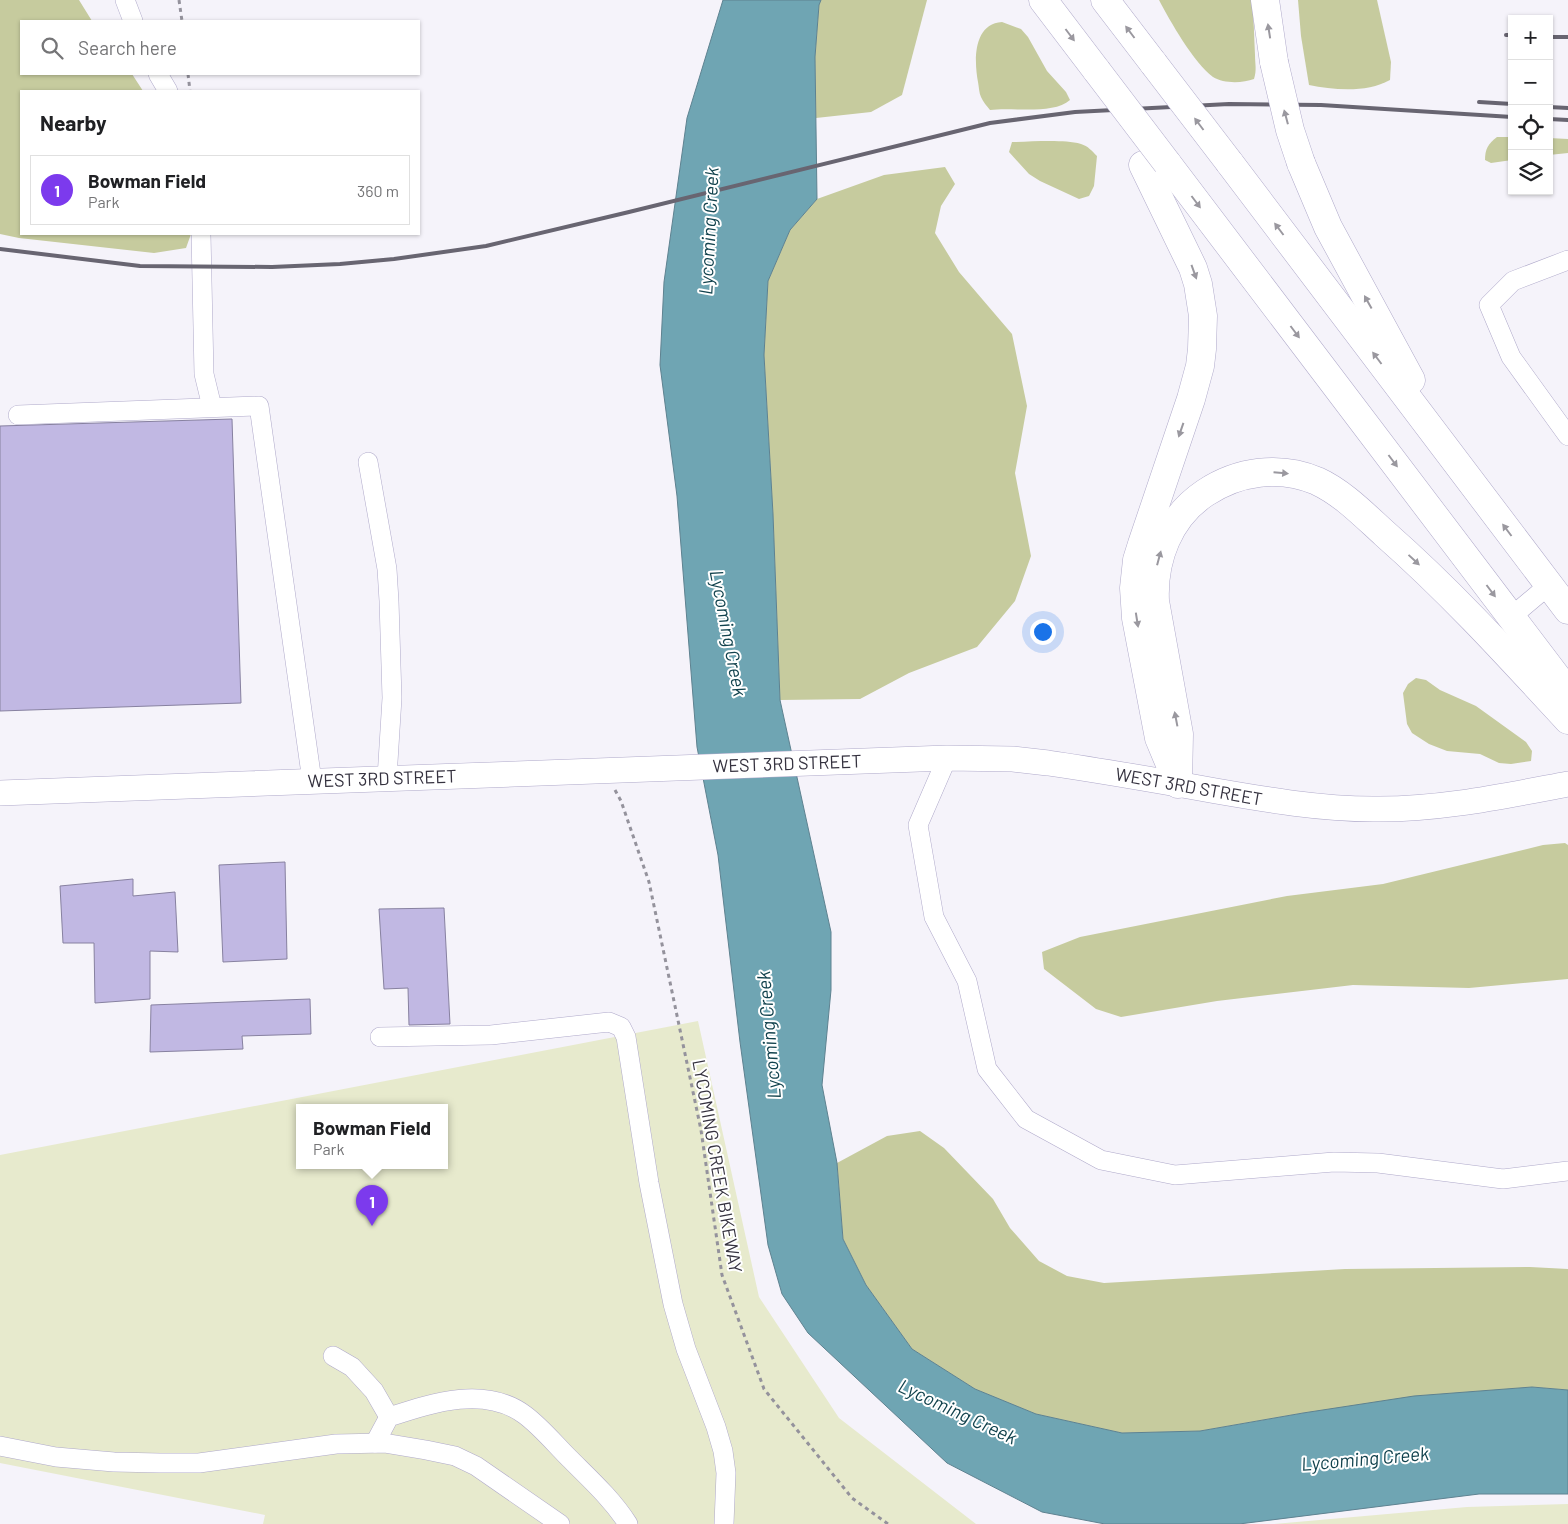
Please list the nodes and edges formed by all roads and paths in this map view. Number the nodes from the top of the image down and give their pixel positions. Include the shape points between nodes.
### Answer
1 (125, 0) edge
2 (179, 0) edge
3 (1043, 0) edge
4 (1106, 0) edge
5 (1265, 0) edge
6 (133, 20) edge
7 (182, 20) edge
8 (159, 75) edge
9 (188, 75) edge
10 (167, 90) edge
11 (190, 90) edge
12 (1155, 164) junction
13 (201, 235) edge
14 (1568, 260) edge
15 (212, 407) junction
16 (18, 414) dead end
17 (1568, 436) edge
18 (368, 462) dead end
19 (1459, 467) junction
20 (1549, 585) junction
21 (1568, 610) edge
22 (1511, 617) junction
23 (1568, 692) edge
24 (1568, 720) edge
25 (947, 758) junction
26 (604, 770) junction
27 (387, 778) junction
28 (312, 781) junction
29 (1178, 784) junction
30 (1568, 784) edge
31 (0, 793) edge
32 (380, 1037) dead end
33 (1568, 1171) edge
34 (333, 1356) dead end
35 (389, 1417) junction
36 (375, 1444) junction
37 (0, 1446) edge
38 (560, 1524) edge
39 (628, 1524) edge
40 (724, 1524) edge
41 (888, 1524) edge

1 - 6 lane
2 - 7 path
3 -> 12 highway, bridge via 1097,70
19 -> 4 highway, bridge
19 -> 5 highway, bridge via 1345,261 1313,194 1290,130 1274,62
8 - 10 lane
9 - 11 path
12 -> 22 highway
12 -> 29 highway via 1193,268 1203,316 1196,383 1137,560 1134,588 1136,618 1159,738
13 - 15 lane via 204,374
14 - 17 lane via 1513,281 1489,305 1511,357
15 - 16 lane
15 - 28 lane via 259,406
18 - 27 lane via 387,569 389,601 392,698
20 -> 19 highway
20 - 21 highway
20 - 22 lane
22 - 23 highway
29 -> 24 highway via 1179,734 1155,601 1157,565 1174,525 1192,504 1228,480 1255,473 1305,477 1341,495 1449,593
25 - 26 main road, WEST 3RD STREET
25 - 29 main road, WEST 3RD STREET via 1013,759
25 - 33 lane via 918,825 934,917 967,981 987,1068 1026,1119 1101,1160 1175,1175 1334,1162 1378,1163 1503,1179
26 - 27 main road, WEST 3RD STREET
26 - 41 path, LYCOMING CREEK BIKEWAY via 621,801 649,882 700,1130 722,1274 764,1389 852,1498
27 - 28 main road, WEST 3RD STREET
28 - 31 main road, WEST 3RD STREET
29 - 30 main road, WEST 3RD STREET via 1286,803 1402,809 1462,803
32 - 40 lane via 491,1035 609,1022 621,1027 626,1037 672,1304 723,1451 726,1473
34 - 35 lane via 352,1367 374,1391
35 - 36 lane
35 - 39 lane via 431,1404 464,1399 488,1399 510,1406 526,1416 589,1478
36 - 37 lane via 336,1444 199,1463 114,1462 56,1457
36 - 38 lane via 455,1456 476,1466

